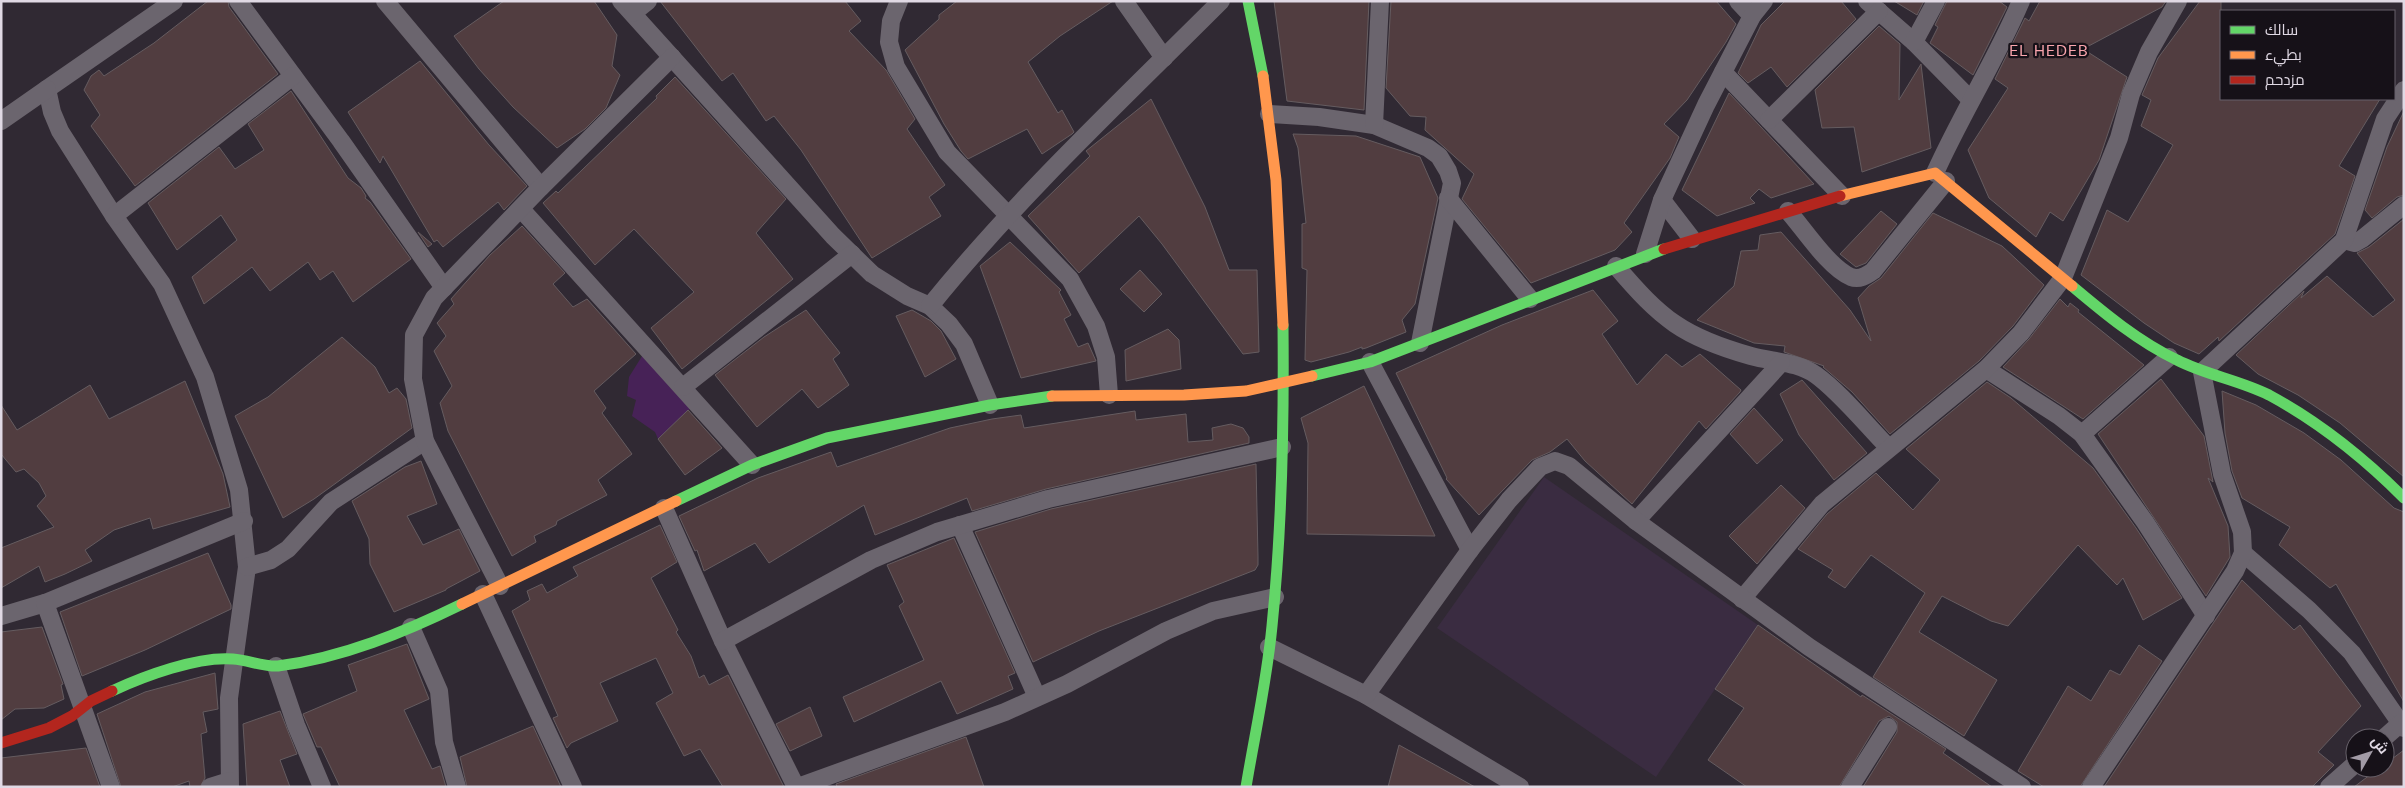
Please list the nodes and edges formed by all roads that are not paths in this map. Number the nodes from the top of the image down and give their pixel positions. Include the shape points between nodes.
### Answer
1 (174, 1) edge
2 (238, 1) edge
3 (384, 1) edge
4 (648, 1) edge
5 (899, 1) edge
6 (1124, 1) edge
7 (1222, 1) edge
8 (1248, 1) edge
9 (1380, 1) edge
10 (1738, 1) edge
11 (1764, 1) edge
12 (1936, 1) edge
13 (2021, 1) edge
14 (2178, 1) edge
15 (1873, 6) edge
16 (627, 7) edge
17 (1752, 16) junction
18 (1914, 42) junction
19 (672, 58) junction
20 (1164, 58) junction
21 (1723, 72) junction
22 (293, 76) junction
23 (47, 89) junction
24 (2404, 90) edge
25 (1971, 100) junction
26 (1269, 114) junction
27 (1769, 120) junction
28 (1, 121) edge
29 (1374, 125) junction
30 (1941, 177) junction
31 (541, 187) junction
32 (1842, 196) junction
33 (1448, 198) junction
34 (1662, 200) junction
35 (2404, 205) edge
36 (520, 209) junction
37 (1788, 211) junction
38 (1010, 214) junction
39 (114, 216) junction
40 (1692, 240) junction
41 (2344, 240) junction
42 (852, 254) junction
43 (1645, 254) junction
44 (1616, 266) junction
45 (2063, 278) junction
46 (444, 288) junction
47 (1530, 300) junction
48 (930, 306) junction
49 (1420, 343) junction
50 (2169, 357) junction
51 (1370, 362) junction
52 (1781, 362) junction
53 (1986, 369) junction
54 (2202, 372) junction
55 (1284, 383) junction
56 (683, 387) junction
57 (1109, 395) junction
58 (990, 405) junction
59 (2082, 434) junction
60 (425, 440) junction
61 (1282, 446) junction
62 (1889, 448) junction
63 (752, 465) junction
64 (2404, 498) edge
65 (664, 508) junction
66 (244, 521) junction
67 (1636, 521) junction
68 (960, 525) junction
69 (1470, 550) junction
70 (2243, 553) junction
71 (247, 567) junction
72 (500, 586) junction
73 (482, 594) junction
74 (1275, 597) junction
75 (1742, 598) junction
76 (45, 603) junction
77 (1, 616) edge
78 (2206, 616) junction
79 (411, 627) junction
80 (723, 641) junction
81 (1270, 647) junction
82 (233, 659) junction
83 (276, 666) junction
84 (1366, 695) junction
85 (1037, 698) junction
86 (82, 707) junction
87 (2402, 726) edge
88 (1888, 727) dead end
89 (1, 743) edge
90 (2345, 773) edge
91 (230, 784) edge
92 (111, 787) edge
93 (210, 787) edge
94 (322, 787) edge
95 (457, 787) edge
96 (573, 787) edge
97 (797, 787) edge
98 (1246, 787) edge
99 (1520, 787) edge
100 (1850, 787) edge
101 (2022, 787) edge
102 (2091, 787) edge
103 (2329, 787) edge

1 - 23 street
2 - 22 street
3 - 31 street
4 - 16 street
5 - 38 street via 891,21 889,42 896,67 947,152
6 - 20 street
7 - 20 street
8 - 26 street
9 - 29 street
10 - 17 street
11 - 17 street
12 - 18 street
13 - 25 street
14 - 45 street via 2131,94 2119,138
15 - 18 street
15 - 27 street
16 - 19 street
17 - 21 street
18 - 25 street
19 - 31 street
19 - 42 street
20 - 38 street
21 - 27 street
21 - 34 street
22 - 39 street
22 - 46 street
23 - 28 street
23 - 39 street via 60,130
24 - 41 street via 2384,119
25 - 30 street
26 - 29 street
26 - 55 street via 1277,172 1283,279
27 - 32 street
29 - 33 street via 1439,156 1452,184
30 - 32 street
30 - 37 street via 1873,271 1863,278 1852,277 1834,266
30 - 45 street
31 - 36 street
32 - 37 street
33 - 47 street
33 - 49 street
34 - 40 street
34 - 43 street
35 - 41 street via 2362,239 2355,243
36 - 46 street
36 - 56 street
37 - 40 street
38 - 48 street via 970,256
38 - 57 street via 1070,279 1096,326 1106,357
39 - 66 street via 162,284 205,377 239,490
40 - 43 street
41 - 54 street
42 - 48 street via 872,274
42 - 56 street
43 - 44 street
44 - 47 street
44 - 52 street via 1672,324 1701,340 1753,357
45 - 50 street via 2139,338
45 - 53 street via 2021,333
46 - 60 street via 434,298 414,335 412,379
47 - 49 street
48 - 58 street via 964,344
49 - 51 street
50 - 54 street
50 - 59 street
51 - 55 street
51 - 69 street
52 - 62 street via 1816,375
52 - 67 street
53 - 59 street
53 - 62 street
54 - 64 street via 2248,385 2293,410 2350,449
54 - 70 street via 2222,474 2242,532
55 - 57 street via 1246,391 1184,396
55 - 61 street
56 - 63 street
57 - 58 street via 1059,395
58 - 63 street via 827,438
59 - 78 street via 2145,522
60 - 71 street via 331,502 288,549 271,560
60 - 72 street
61 - 68 street via 1048,499
61 - 74 street
62 - 75 street via 1822,504
63 - 65 street
65 - 72 street
65 - 80 street
66 - 71 street
66 - 76 street
67 - 69 street via 1569,466 1555,461 1540,467
67 - 75 street
68 - 80 street via 871,560
68 - 85 street
69 - 84 street
70 - 78 street via 2236,571
70 - 87 street via 2310,610 2352,653
71 - 82 street
72 - 73 street
73 - 79 street
73 - 96 street
74 - 81 street
74 - 85 street via 1205,614
75 - 101 street via 1809,647
76 - 77 street
76 - 86 street
78 - 102 street
79 - 83 street via 318,658
79 - 95 street via 439,691 444,742
80 - 97 street
81 - 84 street
81 - 98 street
82 - 83 street
82 - 86 street via 212,659 140,678 116,687
82 - 91 street via 229,698
83 - 94 street
84 - 99 street
85 - 97 street
86 - 89 street via 50,728
86 - 92 street
88 - 100 street
90 - 103 street
91 - 93 street

